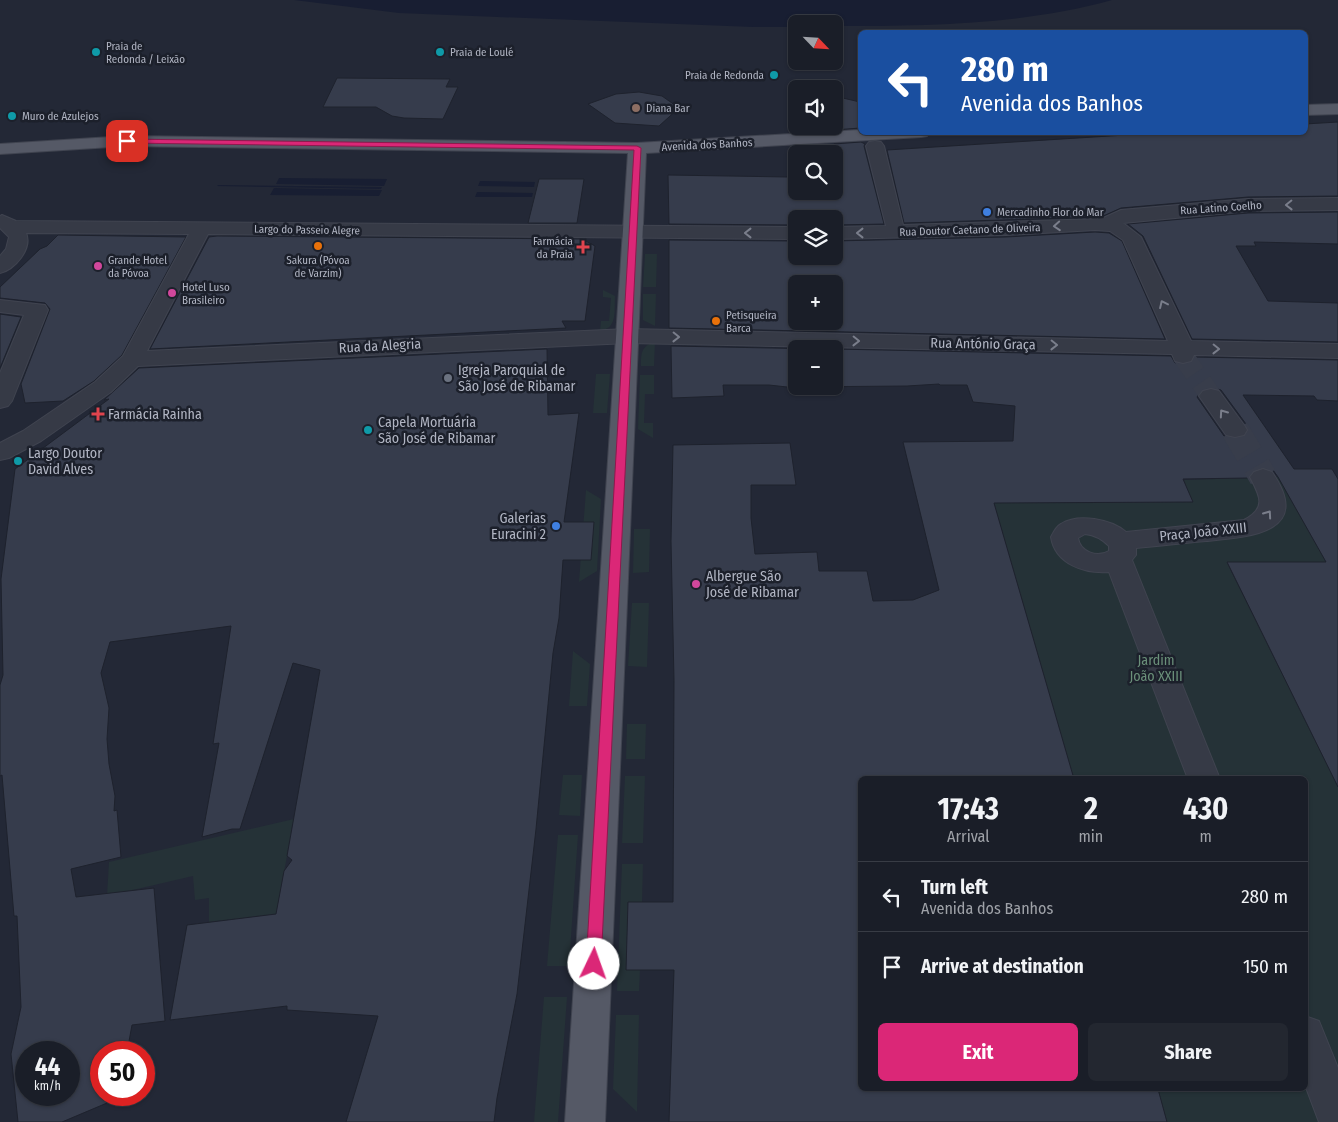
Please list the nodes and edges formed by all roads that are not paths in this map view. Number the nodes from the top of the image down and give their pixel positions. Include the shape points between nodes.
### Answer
1 (1338, 109) edge
2 (1308, 110) edge
3 (0, 135) edge
4 (868, 135) edge
5 (102, 141) junction
6 (874, 146) dead end
7 (637, 148) junction
8 (0, 149) edge
9 (1338, 204) edge
10 (894, 224) dead end
11 (1106, 224) junction
12 (202, 228) junction
13 (632, 233) junction
14 (788, 233) edge
15 (843, 233) edge
16 (0, 268) edge
17 (0, 306) edge
18 (628, 336) junction
19 (1338, 351) edge
20 (1184, 352) junction
21 (132, 359) junction
22 (1211, 396) tunnel mouth
23 (0, 401) edge
24 (1235, 430) tunnel mouth
25 (0, 452) edge
26 (1263, 477) tunnel mouth
27 (1203, 776) edge
28 (1308, 1042) edge
29 (1338, 1118) edge
30 (585, 1122) edge

1 - 2 main road
3 - 5 main road, Avenida dos Banhos
4 - 7 main road, Avenida dos Banhos
5 - 7 main road, Avenida dos Banhos
5 - 8 main road, Avenida dos Banhos
6 - 10 street
7 - 13 main road
9 -> 11 street, Rua Latino Coelho via 1229,207 1121,216
11 -> 15 street, Rua Doutor Caetano de Oliveira
20 -> 11 street via 1131,237 1123,230
12 - 13 street, Largo do Passeio Alegre
12 - 16 street, Largo do Passeio Alegre via 8,224 18,234 19,240 16,249
12 - 21 street
14 -> 13 street
13 - 18 main road
17 - 23 street via 37,310
18 -> 20 street, Rua António Graça
18 - 21 street, Rua da Alegria
18 - 30 main road
20 -> 19 street, Rua António Graça
21 - 25 street via 103,387 32,436
24 -> 22 street
27 -> 26 street, Praça João XXIII via 1119,550 1250,528 1263,522 1274,504 1273,493
28 - 29 street

